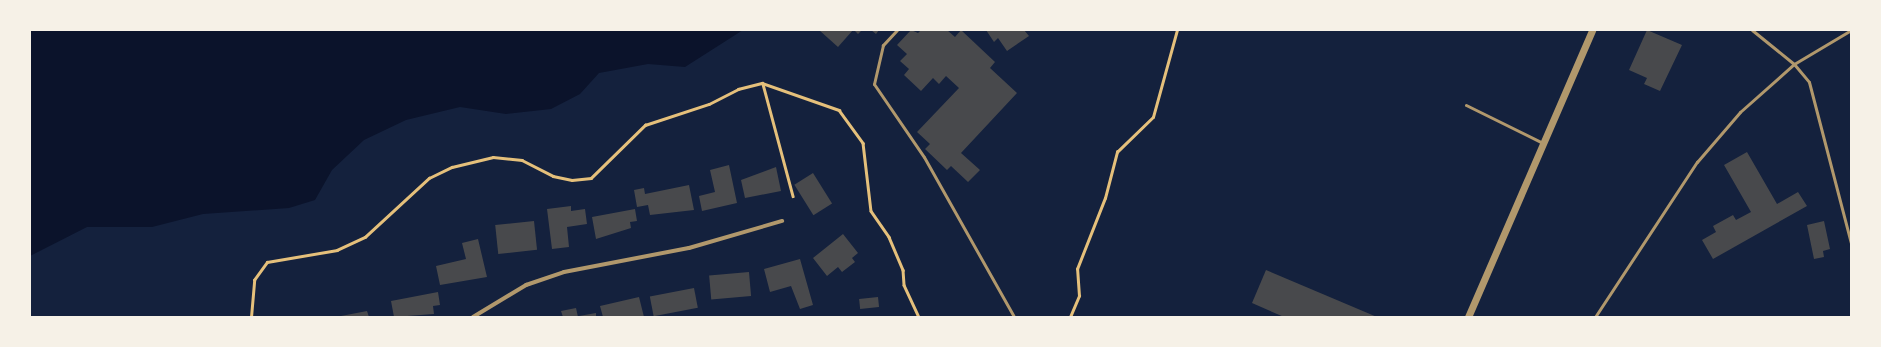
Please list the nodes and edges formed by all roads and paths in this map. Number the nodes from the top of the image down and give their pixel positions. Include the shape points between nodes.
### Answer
1 (897, 30) edge
2 (1177, 30) edge
3 (1592, 30) edge
4 (1752, 30) edge
5 (1851, 30) edge
6 (1794, 64) junction
7 (762, 83) junction
8 (1466, 105) dead end
9 (1543, 143) junction
10 (793, 196) dead end
11 (782, 221) dead end
12 (1851, 243) edge
13 (251, 317) edge
14 (473, 317) edge
15 (919, 317) edge
16 (1014, 317) edge
17 (1070, 317) edge
18 (1468, 317) edge
19 (1595, 317) edge

1 - 16 lane via 883,44 874,84 924,157
2 - 17 path via 1153,117 1118,152 1104,198 1077,269 1079,296
3 - 9 street
4 - 6 lane
5 - 6 lane
6 - 12 lane via 1809,82
6 - 19 lane via 1740,112 1697,162
7 - 10 path
7 - 13 path via 738,89 709,104 644,125 591,178 572,180 553,176 522,160 493,157 452,167 429,178 365,237 337,250 268,262 254,280
7 - 15 path via 839,110 863,143 870,212 889,237 903,270 904,285
8 - 9 lane
9 - 18 street
11 - 14 street via 689,248 564,272 526,285

